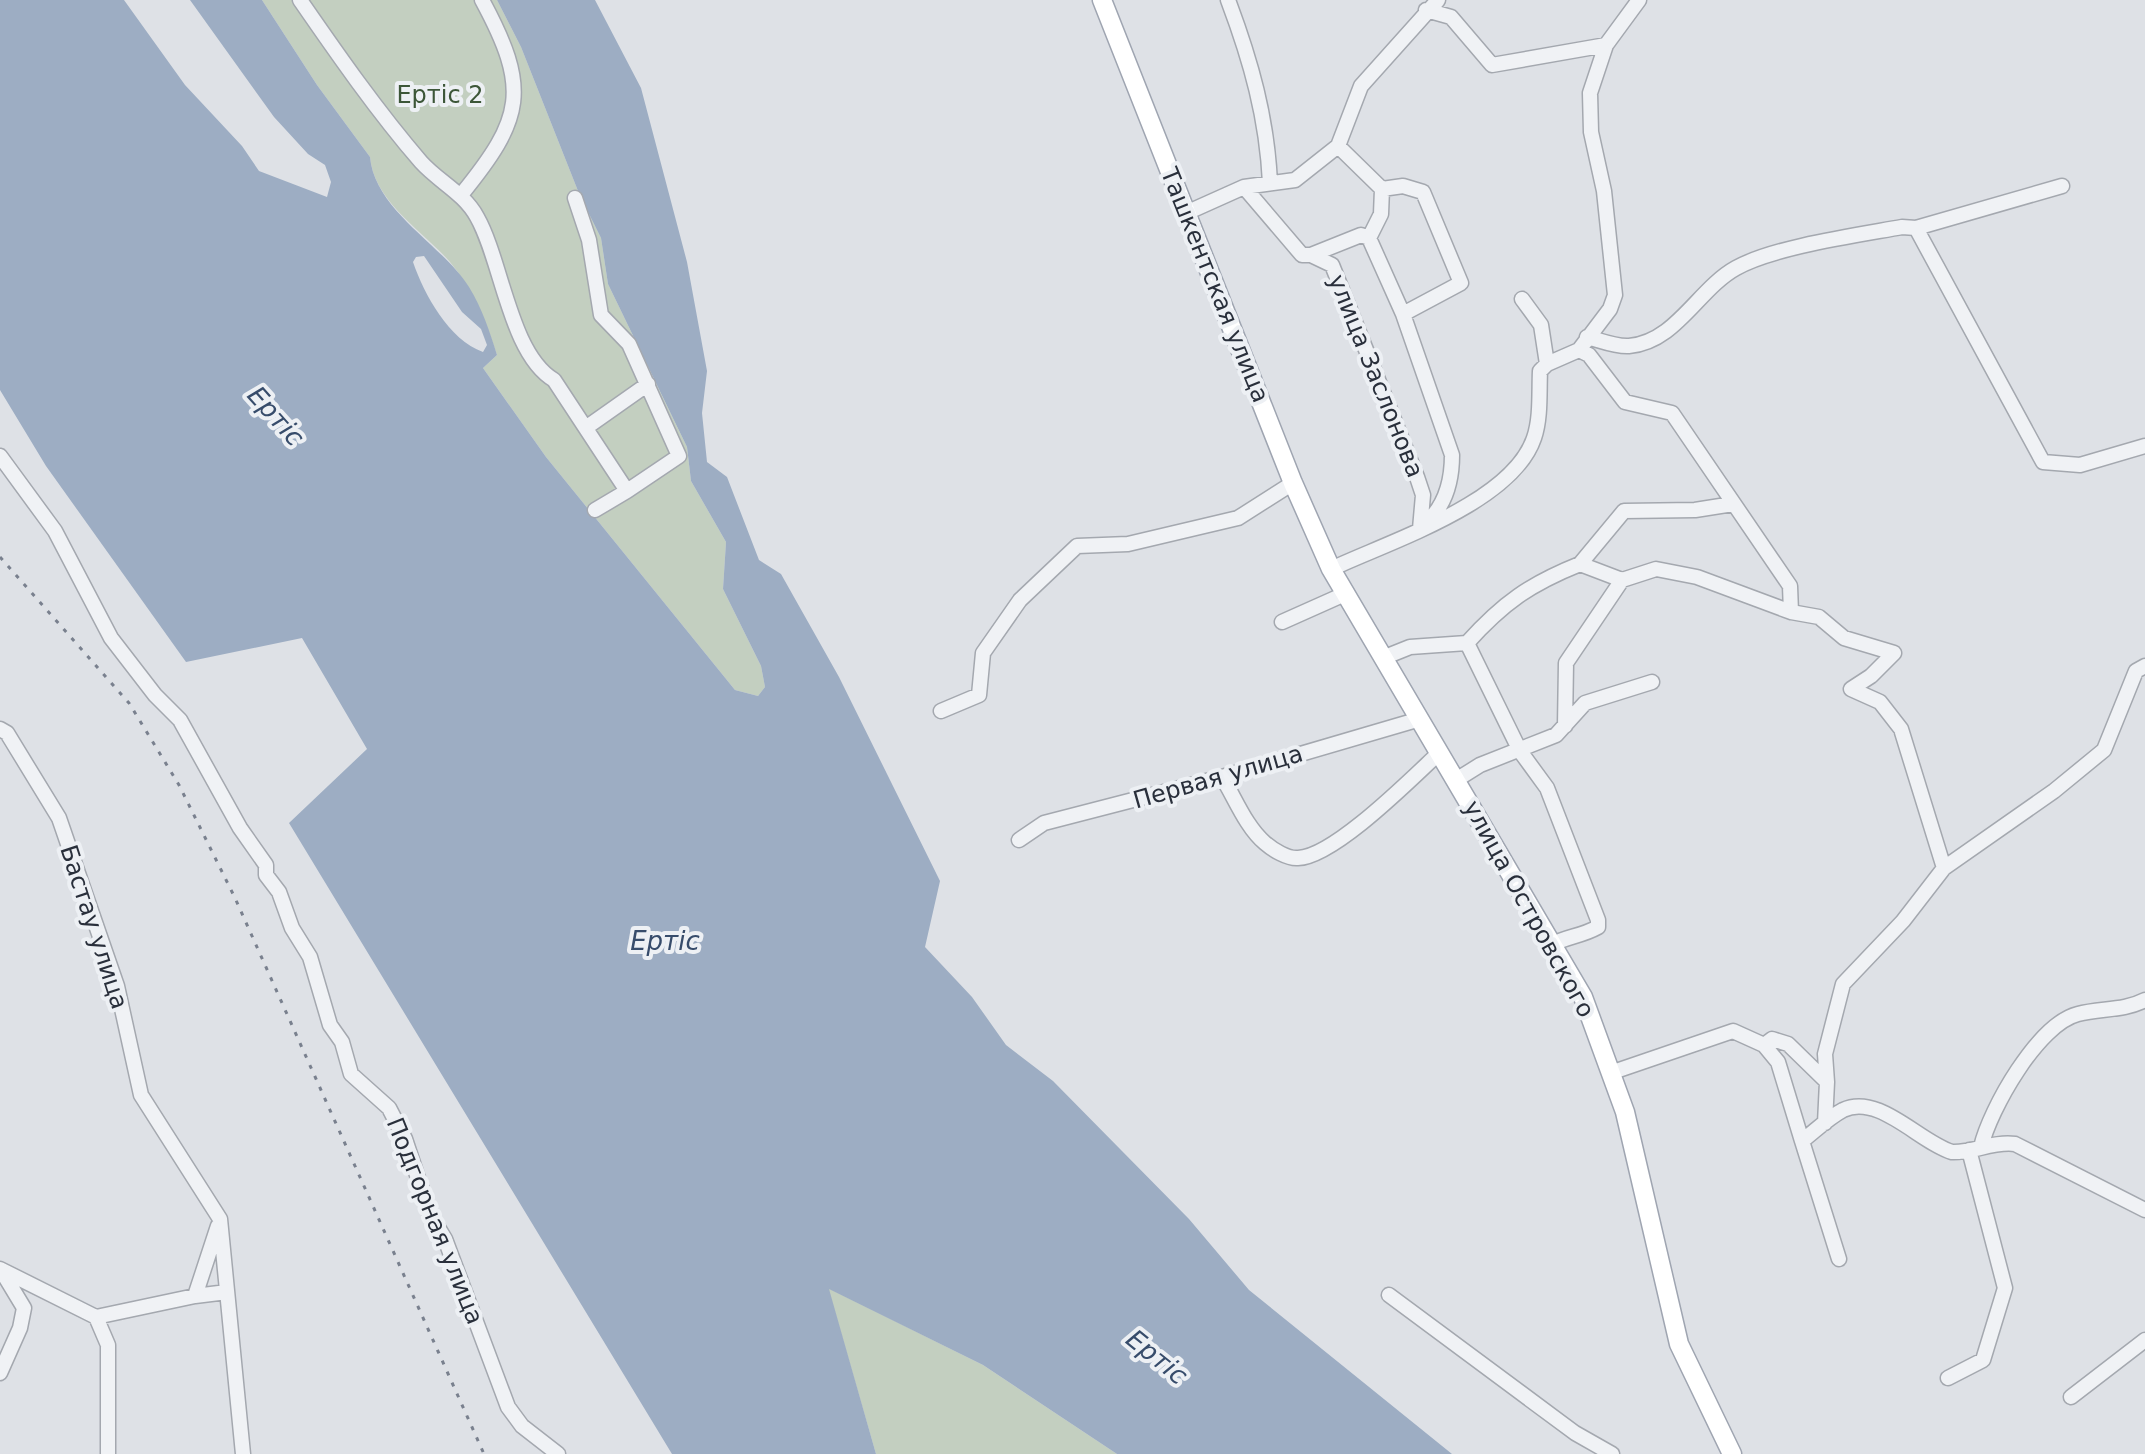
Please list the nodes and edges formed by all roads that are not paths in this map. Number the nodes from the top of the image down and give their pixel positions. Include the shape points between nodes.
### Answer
1 (300, 0) edge
2 (482, 0) edge
3 (1102, 0) edge
4 (1228, 0) edge
5 (1438, 0) edge
6 (1639, 0) edge
7 (1426, 10) junction
8 (1606, 45) junction
9 (1338, 146) junction
10 (1270, 183) junction
11 (2062, 186) dead end
12 (1244, 187) junction
13 (1382, 189) junction
14 (461, 195) junction
15 (575, 198) dead end
16 (1186, 213) junction
17 (1916, 228) junction
18 (1369, 238) junction
19 (1311, 255) junction
20 (1522, 299) dead end
21 (1403, 314) junction
22 (1583, 344) junction
23 (1547, 364) junction
24 (648, 384) junction
25 (587, 427) junction
26 (2145, 446) edge
27 (0, 456) edge
28 (1293, 483) junction
29 (627, 491) junction
30 (1733, 504) junction
31 (595, 510) dead end
32 (1420, 529) junction
33 (1580, 564) junction
34 (1331, 569) junction
35 (1622, 580) junction
36 (1347, 593) junction
37 (1791, 612) junction
38 (1282, 622) dead end
39 (1467, 643) junction
40 (1385, 657) junction
41 (2145, 666) edge
42 (1652, 682) dead end
43 (941, 711) dead end
44 (1420, 719) junction
45 (1565, 726) junction
46 (0, 729) edge
47 (1520, 751) junction
48 (1439, 753) junction
49 (1222, 777) junction
50 (1456, 780) junction
51 (1019, 840) dead end
52 (1944, 868) junction
53 (1551, 945) junction
54 (2145, 1000) edge
55 (1764, 1045) junction
56 (1613, 1072) junction
57 (1827, 1082) junction
58 (1825, 1123) junction
59 (1802, 1141) junction
60 (1975, 1149) junction
61 (2145, 1210) edge
62 (220, 1219) junction
63 (1839, 1259) dead end
64 (0, 1269) edge
65 (227, 1292) junction
66 (1389, 1295) dead end
67 (195, 1296) junction
68 (96, 1317) junction
69 (2145, 1340) edge
70 (0, 1373) edge
71 (1948, 1378) dead end
72 (2071, 1397) dead end
73 (108, 1454) edge
74 (243, 1454) edge
75 (558, 1454) edge
76 (1612, 1454) edge
77 (1732, 1454) edge

1 - 14 street via 421,161 443,185
2 - 14 street via 506,45 514,87 510,124 496,152
3 - 16 main road, Ташкентская улица
4 - 10 street via 1254,68
5 - 7 street
6 - 8 street
7 - 8 street via 1451,17 1492,65
7 - 9 street via 1361,86
8 - 22 street via 1590,93 1591,132 1604,191 1615,295
9 - 10 street via 1295,180
9 - 13 street
10 - 12 street
11 - 17 street
12 - 16 street
12 - 19 street, улица Заслонова via 1294,249
13 - 18 street via 1381,214
13 - 21 street via 1403,186 1423,192 1461,283
14 - 25 street via 477,217 540,372 554,380
15 - 24 street via 589,240 601,315 629,344
16 - 28 main road, Ташкентская улица
17 - 22 street via 1797,248 1737,267 1669,330 1629,346
17 - 26 street via 2043,462 2080,465
18 - 19 street, улица Заслонова via 1361,235
18 - 21 street, улица Заслонова
19 - 32 street, улица Заслонова via 1332,265 1411,463 1423,495
20 - 23 street via 1541,325
21 - 32 street, улица Заслонова via 1452,455 1446,493
22 - 23 street
22 - 30 street via 1625,402 1672,413
23 - 32 street via 1540,371 1537,426 1529,451 1497,486
24 - 25 street
24 - 29 street via 679,456
25 - 29 street
27 - 75 street, Подгорная улица via 55,531 111,638 192,739 266,865 266,875 310,957 351,1074 389,1108 405,1139 508,1407 522,1426
28 - 34 main road, Ташкентская улица
28 - 43 street via 1238,518 1128,544 1077,546 1020,600 983,653 979,695
29 - 31 street
30 - 33 street via 1624,511
30 - 37 street via 1790,586
32 - 34 street
33 - 35 street
33 - 39 street via 1539,581 1498,608
34 - 36 main road, улица Островского
35 - 37 street via 1656,569 1697,577
35 - 45 street via 1566,663
36 - 38 street
36 - 40 main road, улица Островского
37 - 52 street via 1819,617 1844,638 1894,653 1851,689 1880,702 1901,729
39 - 40 street via 1410,647
39 - 47 street
40 - 44 main road, улица Островского
41 - 52 street via 2136,671 2104,750
42 - 45 street via 1585,703
44 - 48 main road, улица Островского
44 - 49 street, Первая улица
45 - 47 street
46 - 62 street, Бастау улица via 37,777 59,818 117,986 141,1095
47 - 50 street
47 - 53 street via 1547,788 1598,920 1598,927 1577,939
48 - 49 street via 1362,823 1323,850 1298,859 1263,842
48 - 50 main road, улица Островского
49 - 51 street, Первая улица via 1044,823
50 - 53 main road, улица Островского
52 - 57 street via 1843,984 1825,1054
53 - 56 main road, улица Островского via 1583,997
54 - 60 street via 2076,1014 2053,1027
55 - 56 street via 1733,1031
55 - 57 street via 1772,1039 1788,1044
55 - 59 street via 1778,1062
56 - 77 main road, улица Островского via 1679,1344
57 - 58 street
58 - 59 street
58 - 60 street via 1841,1111 1864,1106 1940,1148
59 - 63 street
60 - 61 street via 2015,1144
60 - 71 street via 2005,1288 1983,1360
62 - 65 street, Бастау улица
62 - 67 street
64 - 68 street
64 - 70 street via 24,1308
65 - 67 street
65 - 74 street, Бастау улица
66 - 76 street via 1575,1433
67 - 68 street
68 - 73 street via 108,1345
69 - 72 street

